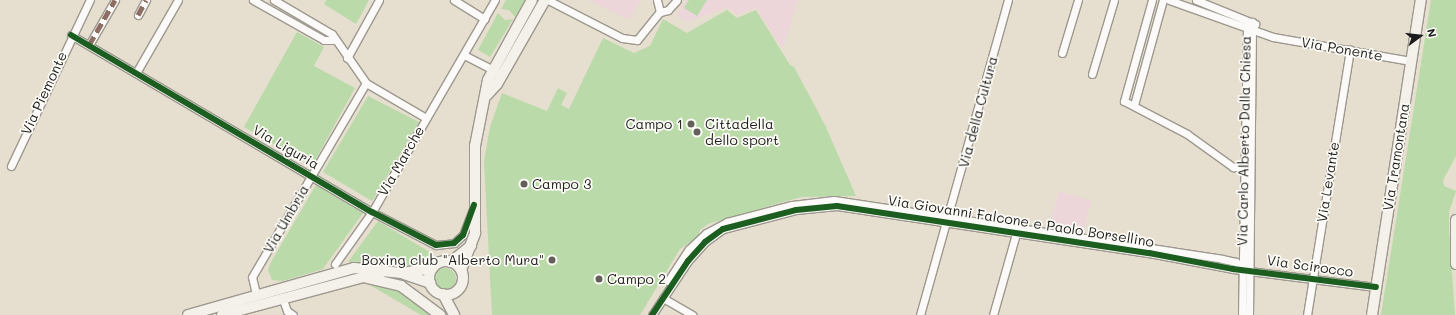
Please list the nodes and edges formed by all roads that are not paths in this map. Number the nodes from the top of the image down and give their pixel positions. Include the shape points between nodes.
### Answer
1 (90, 0) edge
2 (115, 0) edge
3 (146, 0) edge
4 (178, 0) edge
5 (253, 0) edge
6 (273, 0) edge
7 (379, 0) edge
8 (454, 0) edge
9 (495, 0) edge
10 (532, 0) edge
11 (546, 0) edge
12 (657, 0) edge
13 (677, 0) edge
14 (1008, 0) edge
15 (1078, 0) edge
16 (1114, 0) edge
17 (1152, 0) edge
18 (1163, 0) edge
19 (1169, 0) edge
20 (1196, 0) edge
21 (1421, 0) edge
22 (267, 8) junction
23 (660, 12) junction
24 (138, 15) dead end
25 (485, 18) junction
26 (1251, 27) junction
27 (71, 35) junction
28 (334, 40) junction
29 (88, 45) junction
30 (1350, 49) junction
31 (1062, 53) dead end
32 (464, 55) junction
33 (347, 58) junction
34 (1411, 61) junction
35 (497, 72) junction
36 (136, 73) junction
37 (1092, 74) dead end
38 (366, 83) junction
39 (1134, 105) junction
40 (426, 118) junction
41 (11, 166) dead end
42 (1244, 167) junction
43 (311, 175) junction
44 (474, 205) junction
45 (795, 207) junction
46 (372, 212) junction
47 (949, 216) junction
48 (1456, 220) edge
49 (946, 224) junction
50 (1017, 231) junction
51 (472, 244) junction
52 (451, 262) junction
53 (335, 264) dead end
54 (1456, 264) edge
55 (433, 268) junction
56 (680, 268) junction
57 (1245, 268) junction
58 (461, 270) junction
59 (382, 272) junction
60 (402, 273) junction
61 (365, 278) junction
62 (1312, 278) junction
63 (430, 283) junction
64 (1376, 287) junction
65 (454, 293) junction
66 (256, 294) junction
67 (443, 294) junction
68 (282, 297) junction
69 (663, 298) junction
70 (453, 313) edge
71 (188, 315) edge
72 (222, 315) edge
73 (293, 315) edge
74 (440, 315) edge
75 (647, 315) edge
76 (652, 315) edge
77 (693, 315) edge
78 (920, 315) edge
79 (993, 315) edge
80 (1242, 315) edge
81 (1248, 315) edge
82 (1307, 315) edge
83 (1372, 315) edge

1 - 27 street, Via Piemonte
2 - 29 street
3 - 24 street
4 - 36 street
5 - 22 street
6 - 22 street
6 - 28 street via 332,34
7 - 33 street
8 - 25 street
9 - 25 street, Via Marche
10 - 35 street
11 - 23 street via 622,38 637,40
11 - 35 street
12 - 23 street
13 - 23 street via 668,10
14 - 47 street, Via della Cultura
15 - 31 street
16 - 37 street
17 - 39 street via 1124,101
18 - 39 street
19 - 26 street, Via Ponente
20 - 26 street, Via Ponente
21 - 34 street, Via Tramontana
22 - 28 street via 324,40
25 - 32 street, Via Marche
26 - 30 street, Via Ponente via 1273,36
26 - 42 street, Via Carlo Alberto Dalla Chiesa
26 - 57 street, Via Carlo Alberto Dalla Chiesa
27 - 29 street, Via Liguria
27 - 41 street, Via Piemonte
28 - 33 street
29 - 36 street, Via Liguria
30 - 34 street, Via Ponente
30 - 62 street, Via Levante
32 - 35 street
32 - 40 street, Via Marche
33 - 38 street
34 - 64 street, Via Tramontana
35 - 44 street via 487,95 475,146
36 - 43 street, Via Liguria
38 - 40 street
38 - 43 street, Via Umbria
39 - 42 street via 1224,157 1233,166
40 - 46 street, Via Marche
42 - 57 street, Via Carlo Alberto Dalla Chiesa
43 - 46 street, Via Liguria
43 - 66 street, Via Umbria via 252,277
44 - 46 street, Via Liguria via 463,235 444,247
44 - 51 street via 477,223
45 - 47 street, Via Giovanni Falcone e Paolo Borsellino via 834,200
45 - 49 street, Via Giovanni Falcone e Paolo Borsellino via 837,206
45 - 56 street, Via Giovanni Falcone e Paolo Borsellino via 723,230 704,242
46 - 53 street, Via Marche
47 - 49 street, Via della Cultura
47 - 50 street, Via Giovanni Falcone e Paolo Borsellino
48 - 54 street
49 - 50 street, Via Giovanni Falcone e Paolo Borsellino
49 - 78 street, Via della Cultura
50 - 57 street, Via Giovanni Falcone e Paolo Borsellino via 1222,259 1236,262
50 - 79 street
51 - 52 street
51 - 58 street
52 - 55 street via 439,263
52 - 58 street
55 - 60 street
55 - 63 street
56 - 69 street, Via Giovanni Falcone e Paolo Borsellino
56 - 75 street, Via Giovanni Falcone e Paolo Borsellino
57 - 62 street, Via Scirocco
57 - 80 street, Via Carlo Alberto Dalla Chiesa
57 - 81 street, Via Carlo Alberto Dalla Chiesa
58 - 65 street via 461,285
59 - 60 street
59 - 61 street
59 - 66 street via 354,268
60 - 63 street
61 - 68 street via 331,283
61 - 74 street via 401,286
62 - 64 street, Via Scirocco
62 - 82 street, Via Levante
63 - 67 street
64 - 83 street, Via Tramontana
65 - 67 street
65 - 70 street
66 - 71 street
67 - 70 street
68 - 72 street
68 - 73 street via 287,311
69 - 76 street, Via Giovanni Falcone e Paolo Borsellino
69 - 77 street

